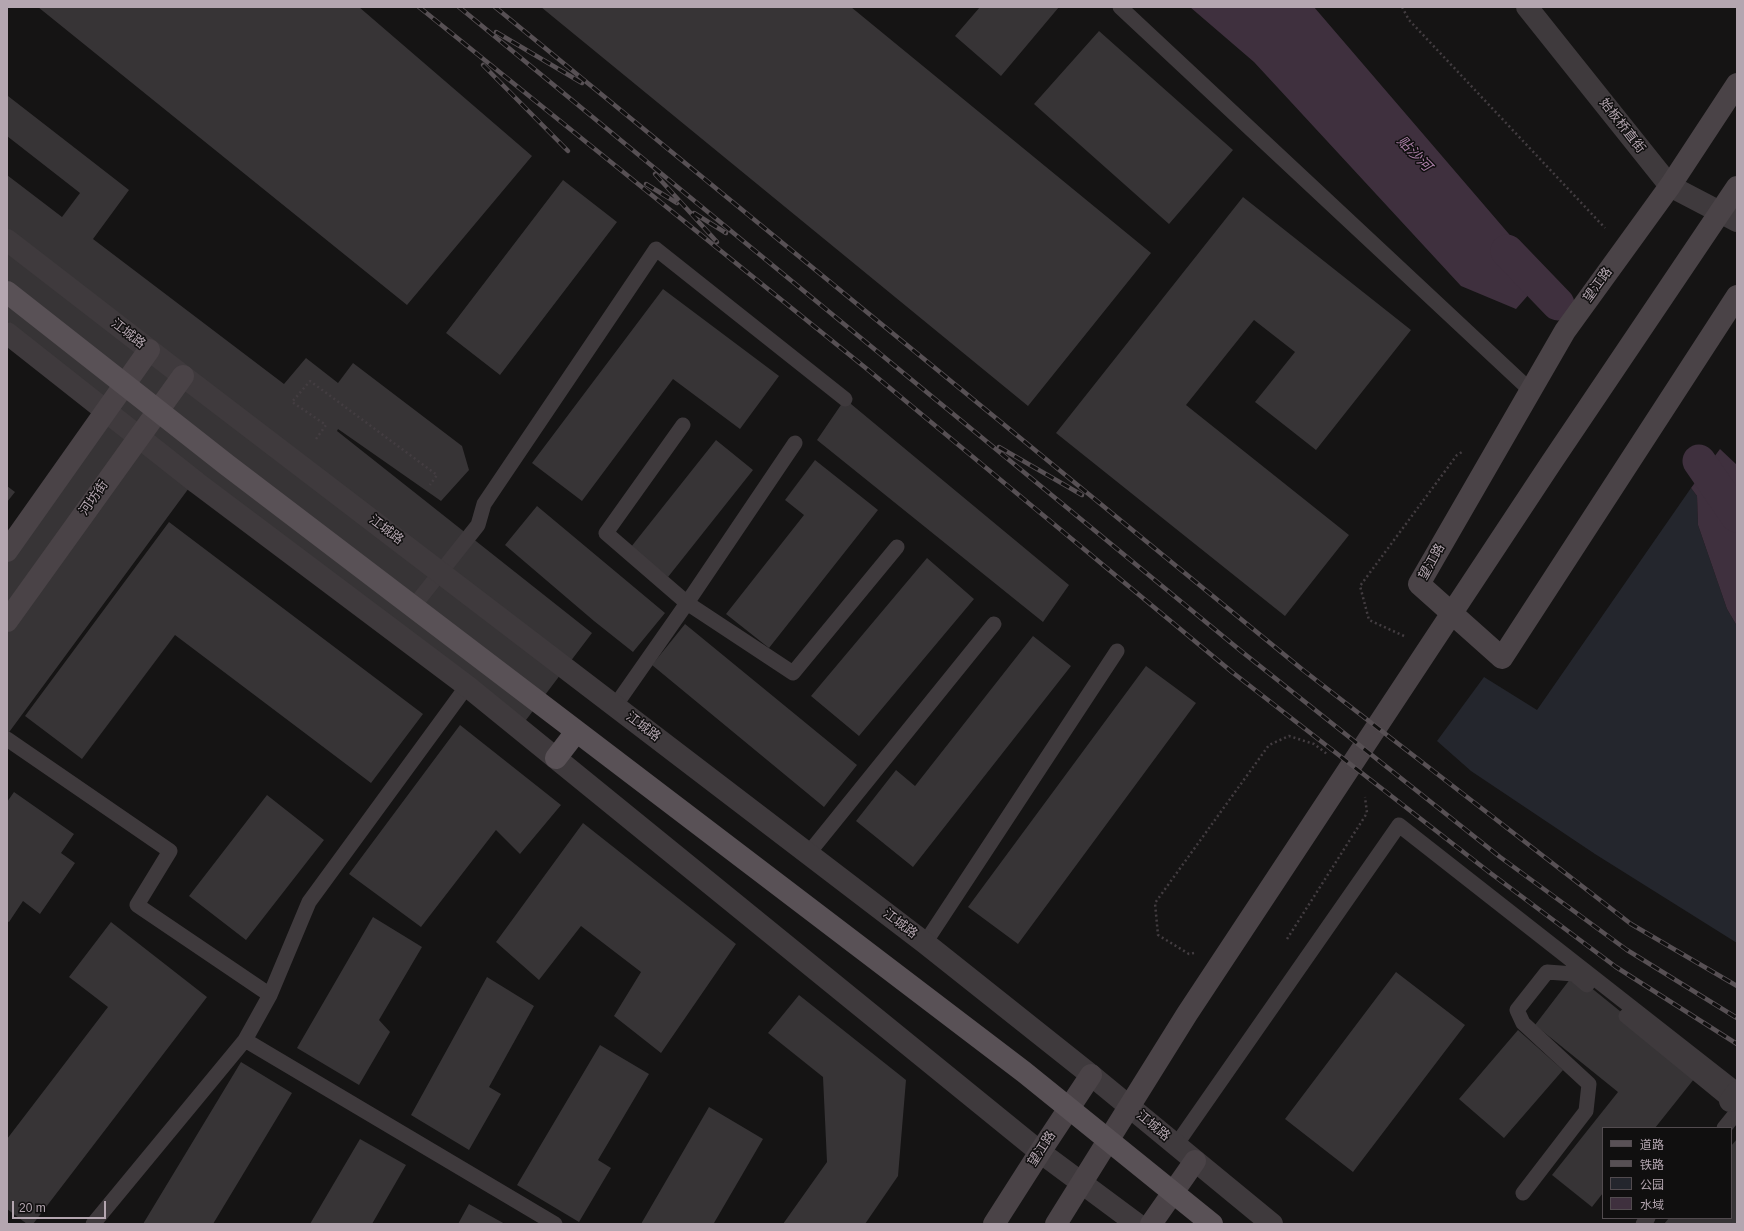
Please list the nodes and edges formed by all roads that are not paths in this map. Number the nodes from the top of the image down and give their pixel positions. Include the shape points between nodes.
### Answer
1 (1120, 7) edge
2 (1527, 7) edge
3 (1737, 84) edge
4 (1670, 186) junction
5 (1737, 187) edge
6 (1737, 221) edge
7 (7, 240) edge
8 (7, 292) edge
9 (1737, 296) edge
10 (7, 333) edge
11 (149, 350) junction
12 (183, 376) junction
13 (125, 384) junction
14 (1531, 391) junction
15 (845, 399) dead end
16 (157, 410) junction
17 (106, 411) junction
18 (683, 425) dead end
19 (138, 436) junction
20 (796, 443) dead end
21 (897, 547) dead end
22 (7, 551) edge
23 (440, 573) junction
24 (687, 603) junction
25 (413, 607) junction
26 (7, 621) edge
27 (994, 624) dead end
28 (1117, 651) dead end
29 (467, 686) junction
30 (615, 706) junction
31 (576, 732) junction
32 (7, 739) edge
33 (556, 758) junction
34 (808, 854) junction
35 (925, 942) junction
36 (270, 994) junction
37 (245, 1040) junction
38 (1092, 1075) junction
39 (1736, 1101) edge
40 (1069, 1108) junction
41 (1724, 1127) edge
42 (1176, 1146) junction
43 (1040, 1152) junction
44 (1195, 1161) junction
45 (1173, 1192) junction
46 (1523, 1193) dead end
47 (93, 1224) edge
48 (555, 1224) edge
49 (994, 1224) edge
50 (1056, 1224) edge
51 (1137, 1224) edge
52 (1150, 1224) edge
53 (1212, 1224) edge
54 (1272, 1224) edge

1 - 14 lane
2 - 4 street, 始板桥直街
3 - 4 street, 望江路
4 - 6 street, 始板桥直街
4 - 14 street, 望江路 via 1565,331
5 - 50 street via 1195,1000
7 - 11 street, 江城路
8 - 13 main road
9 - 14 street, 望江路 via 1502,658 1419,584
10 - 17 street
11 - 12 street, 江城路
11 - 13 street
12 - 16 street, 河坊街
12 - 23 street, 江城路
13 - 16 main road
13 - 17 street
15 - 23 lane via 656,249 484,504 478,526
16 - 19 street, 河坊街
16 - 25 main road
17 - 19 street
17 - 22 street
18 - 24 lane via 606,533
19 - 26 street, 河坊街
19 - 29 street
20 - 24 lane
21 - 24 lane via 793,674
23 - 25 lane
23 - 30 street, 江城路
24 - 30 lane
25 - 31 main road
27 - 34 lane
28 - 35 lane
29 - 33 street
29 - 36 lane via 309,902
30 - 34 street, 江城路
31 - 33 main road
31 - 40 main road
32 - 36 lane via 170,851 137,905
33 - 43 street
34 - 35 street, 江城路
35 - 38 street, 江城路
36 - 37 lane
37 - 47 lane
37 - 48 lane
38 - 40 street, 望江路
38 - 42 street, 江城路
39 - 41 lane
39 - 42 lane via 1398,825
39 - 46 lane via 1574,974 1547,972 1517,1010 1523,1023 1589,1084 1586,1111
40 - 43 street, 望江路
40 - 45 main road
42 - 44 street, 江城路
43 - 49 street, 望江路
43 - 51 street
44 - 45 street
44 - 54 street, 江城路
45 - 52 street
45 - 53 main road

